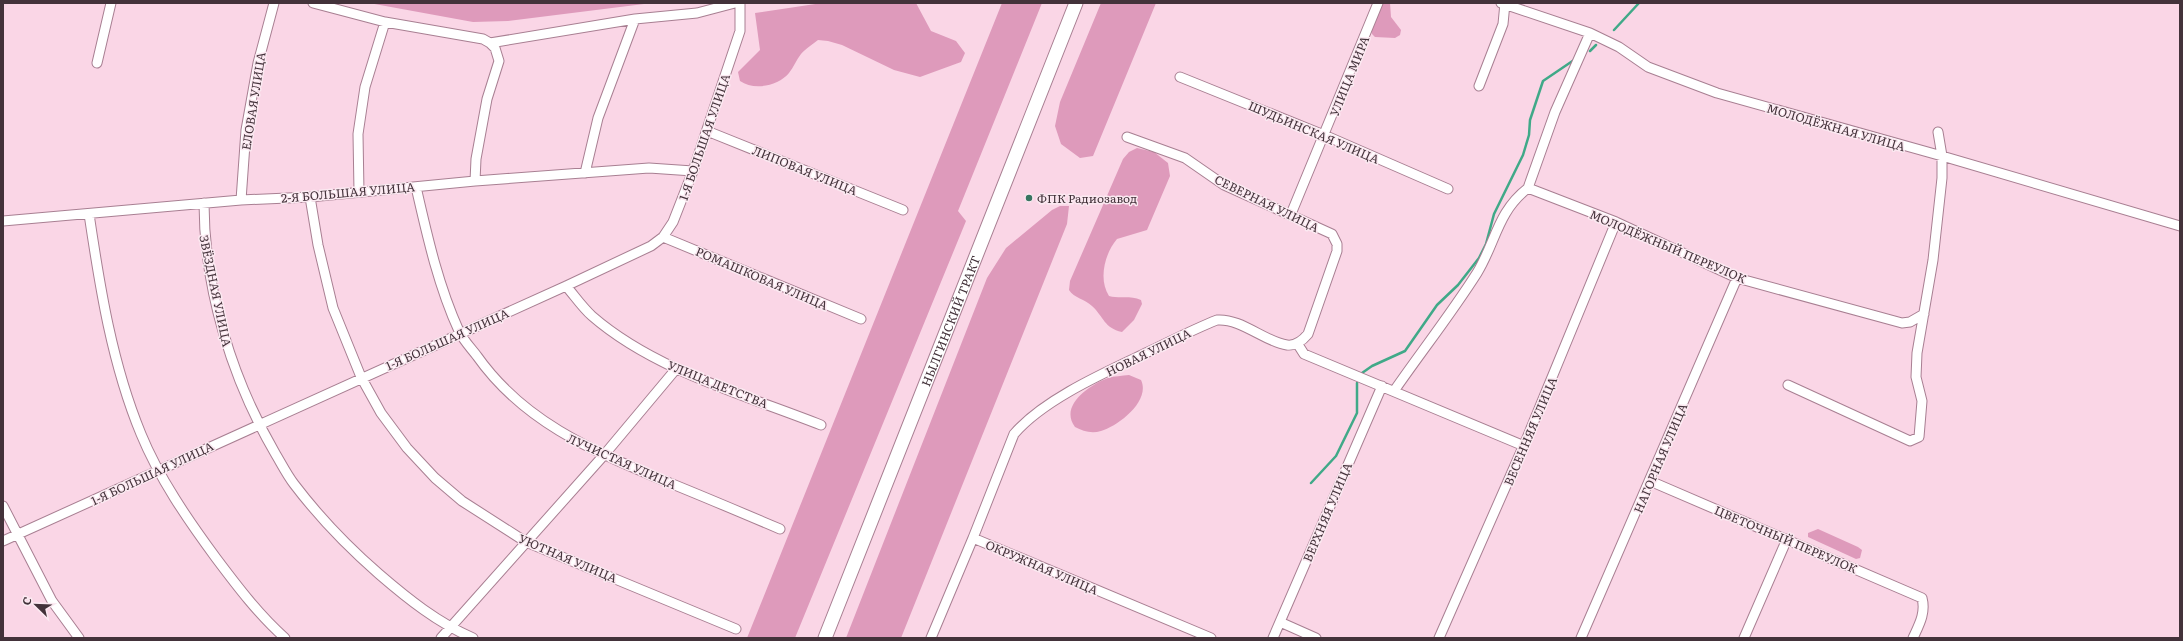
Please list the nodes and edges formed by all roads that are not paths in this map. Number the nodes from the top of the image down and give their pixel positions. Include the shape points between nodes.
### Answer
1 (111, 3) edge
2 (274, 3) edge
3 (313, 3) edge
4 (735, 3) edge
5 (740, 3) edge
6 (1076, 3) edge
7 (1378, 3) edge
8 (1503, 3) edge
9 (635, 19) junction
10 (386, 22) junction
11 (1590, 33) junction
12 (490, 43) junction
13 (97, 63) dead end
14 (1180, 77) dead end
15 (1479, 86) dead end
16 (707, 131) junction
17 (1938, 132) dead end
18 (1324, 135) junction
19 (1127, 137) dead end
20 (1942, 156) junction
21 (693, 171) junction
22 (584, 173) junction
23 (475, 181) junction
24 (416, 186) junction
25 (1528, 188) junction
26 (1448, 189) dead end
27 (359, 192) junction
28 (310, 197) junction
29 (241, 200) junction
30 (204, 203) junction
31 (903, 210) dead end
32 (89, 214) junction
33 (1291, 214) junction
34 (3, 221) edge
35 (1616, 222) junction
36 (2180, 226) edge
37 (663, 237) junction
38 (1737, 278) junction
39 (566, 286) junction
40 (1924, 314) junction
41 (861, 319) dead end
42 (460, 333) junction
43 (1298, 343) junction
44 (676, 369) junction
45 (362, 377) junction
46 (1788, 384) dead end
47 (1382, 386) junction
48 (1394, 391) junction
49 (258, 424) junction
50 (821, 425) dead end
51 (1524, 446) junction
52 (604, 455) junction
53 (159, 471) junction
54 (1650, 481) junction
55 (3, 506) edge
56 (780, 529) dead end
57 (17, 535) junction
58 (973, 538) junction
59 (1788, 539) junction
60 (3, 541) edge
61 (526, 542) junction
62 (1280, 622) junction
63 (450, 628) junction
64 (736, 629) dead end
65 (79, 638) edge
66 (285, 638) edge
67 (441, 638) edge
68 (474, 638) edge
69 (824, 638) edge
70 (931, 638) edge
71 (1211, 638) edge
72 (1273, 638) edge
73 (1316, 638) edge
74 (1440, 638) edge
75 (1581, 638) edge
76 (1744, 638) edge
77 (1913, 638) edge

1 - 13 street
2 - 29 street, ЕЛОВАЯ УЛИЦА via 258,63 246,130
3 - 10 street
4 - 9 street via 697,13
5 - 16 street, 1-Я БОЛЬШАЯ УЛИЦА via 740,31
6 - 69 main road, НЫЛГИНСКИЙ ТРАКТ
7 - 18 street, УЛИЦА МИРА
8 - 11 street, МОЛОДЁЖНАЯ УЛИЦА
8 - 15 street via 1503,24
9 - 12 street
9 - 22 street via 598,118
10 - 12 street
10 - 27 street via 365,87 358,134
11 - 20 street, МОЛОДЁЖНАЯ УЛИЦА via 1619,47 1648,67 1717,93
11 - 25 street via 1555,112
12 - 23 street via 495,48 499,61 487,99 476,159
14 - 18 street, ШУДЬИНСКАЯ УЛИЦА
16 - 21 street, 1-Я БОЛЬШАЯ УЛИЦА
16 - 31 street, ЛИПОВАЯ УЛИЦА
17 - 20 street
18 - 26 street, ШУДЬИНСКАЯ УЛИЦА
18 - 33 street, УЛИЦА МИРА
19 - 33 street, СЕВЕРНАЯ УЛИЦА via 1185,158 1224,185
20 - 36 street, МОЛОДЁЖНАЯ УЛИЦА
20 - 40 street via 1933,260
21 - 22 street, 2-Я БОЛЬШАЯ УЛИЦА via 649,168
21 - 37 street, 1-Я БОЛЬШАЯ УЛИЦА via 673,222
22 - 23 street, 2-Я БОЛЬШАЯ УЛИЦА
23 - 24 street, 2-Я БОЛЬШАЯ УЛИЦА
24 - 27 street, 2-Я БОЛЬШАЯ УЛИЦА
24 - 42 street, ЛУЧИСТАЯ УЛИЦА via 440,279
25 - 35 street, МОЛОДЁЖНЫЙ ПЕРЕУЛОК
25 - 48 street via 1518,195 1505,211 1478,271 1446,321
27 - 28 street, 2-Я БОЛЬШАЯ УЛИЦА
28 - 29 street, 2-Я БОЛЬШАЯ УЛИЦА
28 - 45 street, УЮТНАЯ УЛИЦА via 333,308
29 - 30 street, 2-Я БОЛЬШАЯ УЛИЦА
30 - 32 street, 2-Я БОЛЬШАЯ УЛИЦА
30 - 49 street, ЗВЁЗДНАЯ УЛИЦА via 204,229 213,288 228,350
32 - 34 street, 2-Я БОЛЬШАЯ УЛИЦА
32 - 53 street via 102,303 126,392 141,435
33 - 43 street, СЕВЕРНАЯ УЛИЦА via 1332,234 1337,244 1337,251 1308,334
35 - 38 street, МОЛОДЁЖНЫЙ ПЕРЕУЛОК
35 - 51 street, ВЕСЕННЯЯ УЛИЦА
37 - 39 street, 1-Я БОЛЬШАЯ УЛИЦА via 651,246
37 - 41 street, РОМАШКОВАЯ УЛИЦА
38 - 40 street, МОЛОДЁЖНЫЙ ПЕРЕУЛОК via 1902,323 1910,322
38 - 54 street, НАГОРНАЯ УЛИЦА
39 - 42 street, 1-Я БОЛЬШАЯ УЛИЦА
39 - 44 street, УЛИЦА ДЕТСТВА via 590,315 619,337
40 - 46 street via 1917,353 1916,377 1922,401 1919,437 1910,441
42 - 45 street, 1-Я БОЛЬШАЯ УЛИЦА
42 - 52 street, ЛУЧИСТАЯ УЛИЦА via 499,383 528,411 563,434
43 - 47 street via 1304,354
43 - 58 street, НОВАЯ УЛИЦА via 1287,345 1229,320 1217,320 1115,368 1056,400 1025,421 1014,434
44 - 50 street, УЛИЦА ДЕТСТВА
44 - 52 street
45 - 49 street, 1-Я БОЛЬШАЯ УЛИЦА
45 - 61 street, УЮТНАЯ УЛИЦА via 381,412 407,448 436,478 462,501
47 - 48 street
47 - 62 street, ВЕРХНЯЯ УЛИЦА
48 - 51 street
49 - 53 street, 1-Я БОЛЬШАЯ УЛИЦА
49 - 63 street, ЗВЁЗДНАЯ УЛИЦА via 293,483 354,552 399,591
51 - 74 street, ВЕСЕННЯЯ УЛИЦА
52 - 56 street, ЛУЧИСТАЯ УЛИЦА
52 - 61 street
53 - 57 street, 1-Я БОЛЬШАЯ УЛИЦА
53 - 66 street via 200,536 232,579
54 - 59 street, ЦВЕТОЧНЫЙ ПЕРЕУЛОК
54 - 75 street, НАГОРНАЯ УЛИЦА
55 - 57 street
57 - 60 street, 1-Я БОЛЬШАЯ УЛИЦА
57 - 65 street via 52,602
58 - 70 street, ОКРУЖНАЯ УЛИЦА
58 - 71 street, ОКРУЖНАЯ УЛИЦА
59 - 76 street
59 - 77 street, ЦВЕТОЧНЫЙ ПЕРЕУЛОК via 1922,598 1922,617
61 - 63 street
61 - 64 street, УЮТНАЯ УЛИЦА
62 - 72 street, ВЕРХНЯЯ УЛИЦА
62 - 73 street
63 - 67 street
63 - 68 street, ЗВЁЗДНАЯ УЛИЦА

